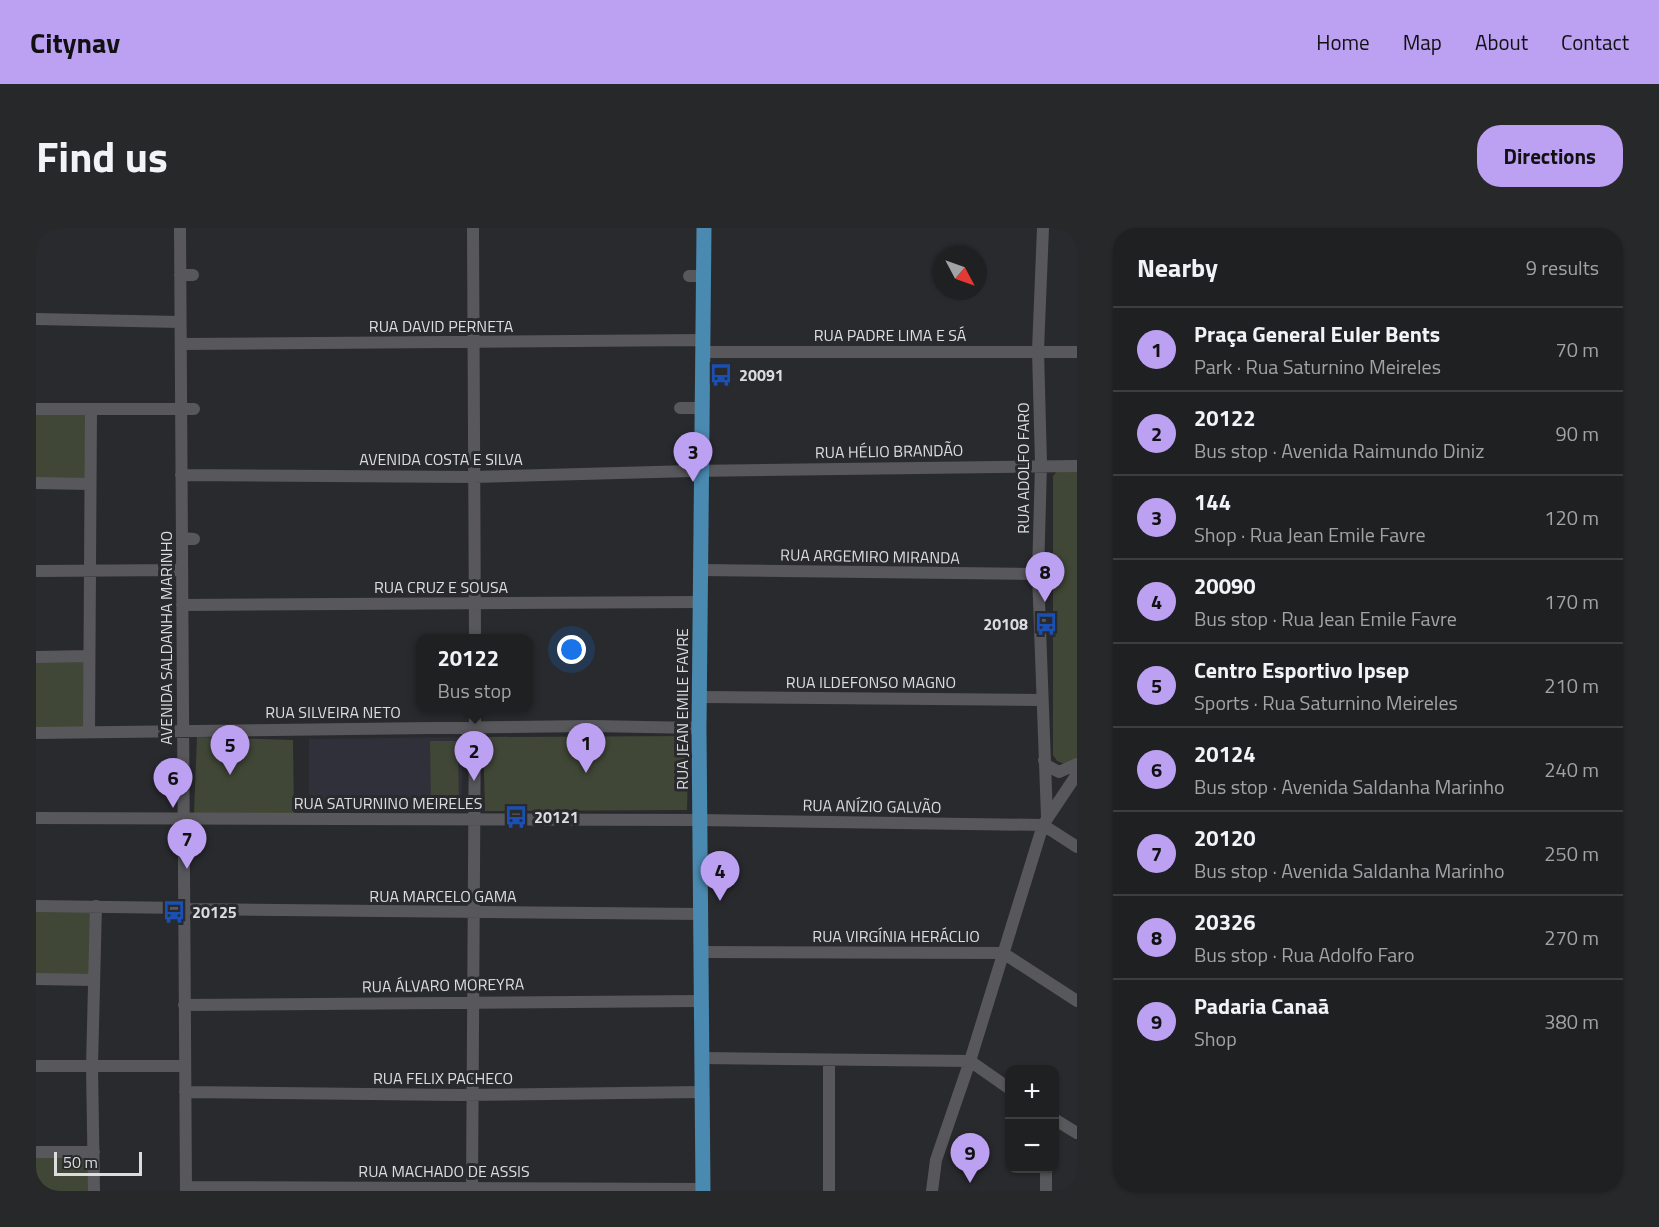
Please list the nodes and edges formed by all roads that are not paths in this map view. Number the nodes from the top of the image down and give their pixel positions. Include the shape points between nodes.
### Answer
1 (180, 228) edge
2 (473, 228) edge
3 (704, 228) edge
4 (1042, 228) edge
5 (180, 275) junction
6 (193, 275) dead end
7 (37, 317) edge
8 (180, 322) junction
9 (475, 342) junction
10 (181, 344) junction
11 (703, 346) junction
12 (1038, 350) junction
13 (1077, 352) edge
14 (680, 408) dead end
15 (702, 408) junction
16 (36, 409) edge
17 (91, 409) junction
18 (194, 409) dead end
19 (181, 410) junction
20 (1041, 464) junction
21 (1077, 466) edge
22 (701, 471) junction
23 (181, 475) junction
24 (473, 477) junction
25 (36, 483) edge
26 (90, 484) junction
27 (182, 570) junction
28 (701, 570) junction
29 (36, 571) edge
30 (90, 572) junction
31 (1038, 574) junction
32 (701, 602) junction
33 (476, 603) junction
34 (182, 605) junction
35 (475, 634) edge
36 (89, 656) junction
37 (36, 657) edge
38 (700, 697) junction
39 (1041, 700) junction
40 (475, 712) edge
41 (475, 727) junction
42 (699, 728) junction
43 (182, 729) junction
44 (89, 731) junction
45 (36, 733) edge
46 (1044, 759) junction
47 (1077, 764) edge
48 (1077, 774) edge
49 (36, 818) edge
50 (183, 819) junction
51 (474, 820) junction
52 (700, 820) junction
53 (1045, 821) junction
54 (1077, 847) edge
55 (36, 906) edge
56 (96, 906) junction
57 (184, 909) junction
58 (474, 913) junction
59 (701, 914) junction
60 (701, 952) junction
61 (1004, 953) junction
62 (36, 979) edge
63 (93, 980) junction
64 (472, 1001) junction
65 (702, 1001) junction
66 (1077, 1001) edge
67 (184, 1005) junction
68 (702, 1059) junction
69 (829, 1061) junction
70 (970, 1061) junction
71 (36, 1066) edge
72 (92, 1066) junction
73 (184, 1066) junction
74 (1005, 1086) edge
75 (185, 1092) junction
76 (702, 1092) junction
77 (472, 1095) junction
78 (1059, 1122) edge
79 (1077, 1133) edge
80 (36, 1152) edge
81 (93, 1152) junction
82 (1046, 1173) edge
83 (186, 1189) edge
84 (472, 1189) edge
85 (703, 1190) edge
86 (94, 1191) edge
87 (829, 1191) edge
88 (933, 1191) edge
89 (1046, 1191) edge

1 - 5 street, AVENIDA SALDANHA MARINHO
2 - 9 street
3 - 11 main road, RUA JEAN EMILE FAVRE via 696,276
4 - 12 street, RUA ADOLFO FARO
5 - 6 street
5 - 8 street, AVENIDA SALDANHA MARINHO
7 - 8 street
8 - 10 street, AVENIDA SALDANHA MARINHO
9 - 10 street, RUA DAVID PERNETA
9 - 11 street, RUA DAVID PERNETA
9 - 24 street
10 - 19 street, AVENIDA SALDANHA MARINHO
11 - 12 street, RUA PADRE LIMA E SÁ
11 - 15 main road, RUA JEAN EMILE FAVRE
12 - 13 street, RUA PADRE LIMA E SÁ
12 - 20 street, RUA ADOLFO FARO
14 - 15 street
15 - 22 main road, RUA JEAN EMILE FAVRE
16 - 17 street
17 - 19 street
17 - 26 street
18 - 19 street
19 - 23 street, AVENIDA SALDANHA MARINHO
20 - 21 street, RUA HÉLIO BRANDÃO
20 - 22 street, RUA HÉLIO BRANDÃO
20 - 31 street, RUA ADOLFO FARO
22 - 24 street, AVENIDA COSTA E SILVA
22 - 28 main road, RUA JEAN EMILE FAVRE
23 - 24 street, AVENIDA COSTA E SILVA
23 - 27 street, AVENIDA SALDANHA MARINHO via 188,538
24 - 33 street
25 - 26 street
26 - 30 street
27 - 30 street
27 - 34 street, AVENIDA SALDANHA MARINHO
28 - 31 street, RUA ARGEMIRO MIRANDA
28 - 32 main road, RUA JEAN EMILE FAVRE
29 - 30 street
30 - 36 street
31 - 39 street, RUA ADOLFO FARO
32 - 33 street, RUA CRUZ E SOUSA
32 - 38 main road, RUA JEAN EMILE FAVRE via 697,664
33 - 34 street, RUA CRUZ E SOUSA
33 - 35 street
34 - 43 street, AVENIDA SALDANHA MARINHO via 187,664
36 - 37 street
36 - 44 street
38 - 39 street, RUA ILDEFONSO MAGNO
38 - 42 main road, RUA JEAN EMILE FAVRE
39 - 46 street, RUA ADOLFO FARO
40 - 41 street
41 - 42 street, RUA SILVEIRA NETO
41 - 43 street, RUA SILVEIRA NETO
41 - 51 street
42 - 52 main road, RUA JEAN EMILE FAVRE
43 - 44 street, RUA SILVEIRA NETO
43 - 50 street, AVENIDA SALDANHA MARINHO
44 - 45 street, RUA SILVEIRA NETO
46 - 47 street via 1046,765 1059,772
46 - 53 street, RUA ADOLFO FARO
48 - 53 street
49 - 50 street, RUA SATURNINO MEIRELES
50 - 51 street, RUA SATURNINO MEIRELES
50 - 57 street, AVENIDA SALDANHA MARINHO
51 - 52 street, RUA SATURNINO MEIRELES
51 - 58 street
52 - 53 street, RUA ANÍZIO GALVÃO
52 - 59 main road, RUA JEAN EMILE FAVRE
53 - 54 street
53 - 61 street
55 - 56 street, RUA MARCELO GAMA
56 - 57 street, RUA MARCELO GAMA
56 - 63 street
57 - 58 street, RUA MARCELO GAMA
57 - 67 street, AVENIDA SALDANHA MARINHO
58 - 59 street, RUA MARCELO GAMA
58 - 64 street
59 - 60 main road, RUA JEAN EMILE FAVRE
60 - 61 street, RUA VIRGÍNIA HERÁCLIO
60 - 65 main road, RUA JEAN EMILE FAVRE
61 - 66 street
61 - 70 street
62 - 63 street
63 - 72 street
64 - 65 street, RUA ÁLVARO MOREYRA
64 - 67 street, RUA ÁLVARO MOREYRA
64 - 77 street
65 - 68 main road, RUA JEAN EMILE FAVRE
67 - 73 street, AVENIDA SALDANHA MARINHO
68 - 69 street
68 - 76 main road, RUA JEAN EMILE FAVRE
69 - 70 street
69 - 87 street
70 - 74 street
70 - 88 street via 936,1160
71 - 72 street
72 - 73 street
72 - 81 street
73 - 75 street, AVENIDA SALDANHA MARINHO
75 - 77 street, RUA FELIX PACHECO
75 - 83 street, AVENIDA SALDANHA MARINHO
76 - 77 street, RUA FELIX PACHECO
76 - 85 main road, RUA JEAN EMILE FAVRE
77 - 84 street
78 - 79 street
80 - 81 street
81 - 86 street
82 - 89 street
83 - 84 street, RUA MACHADO DE ASSIS
84 - 85 street, RUA MACHADO DE ASSIS

